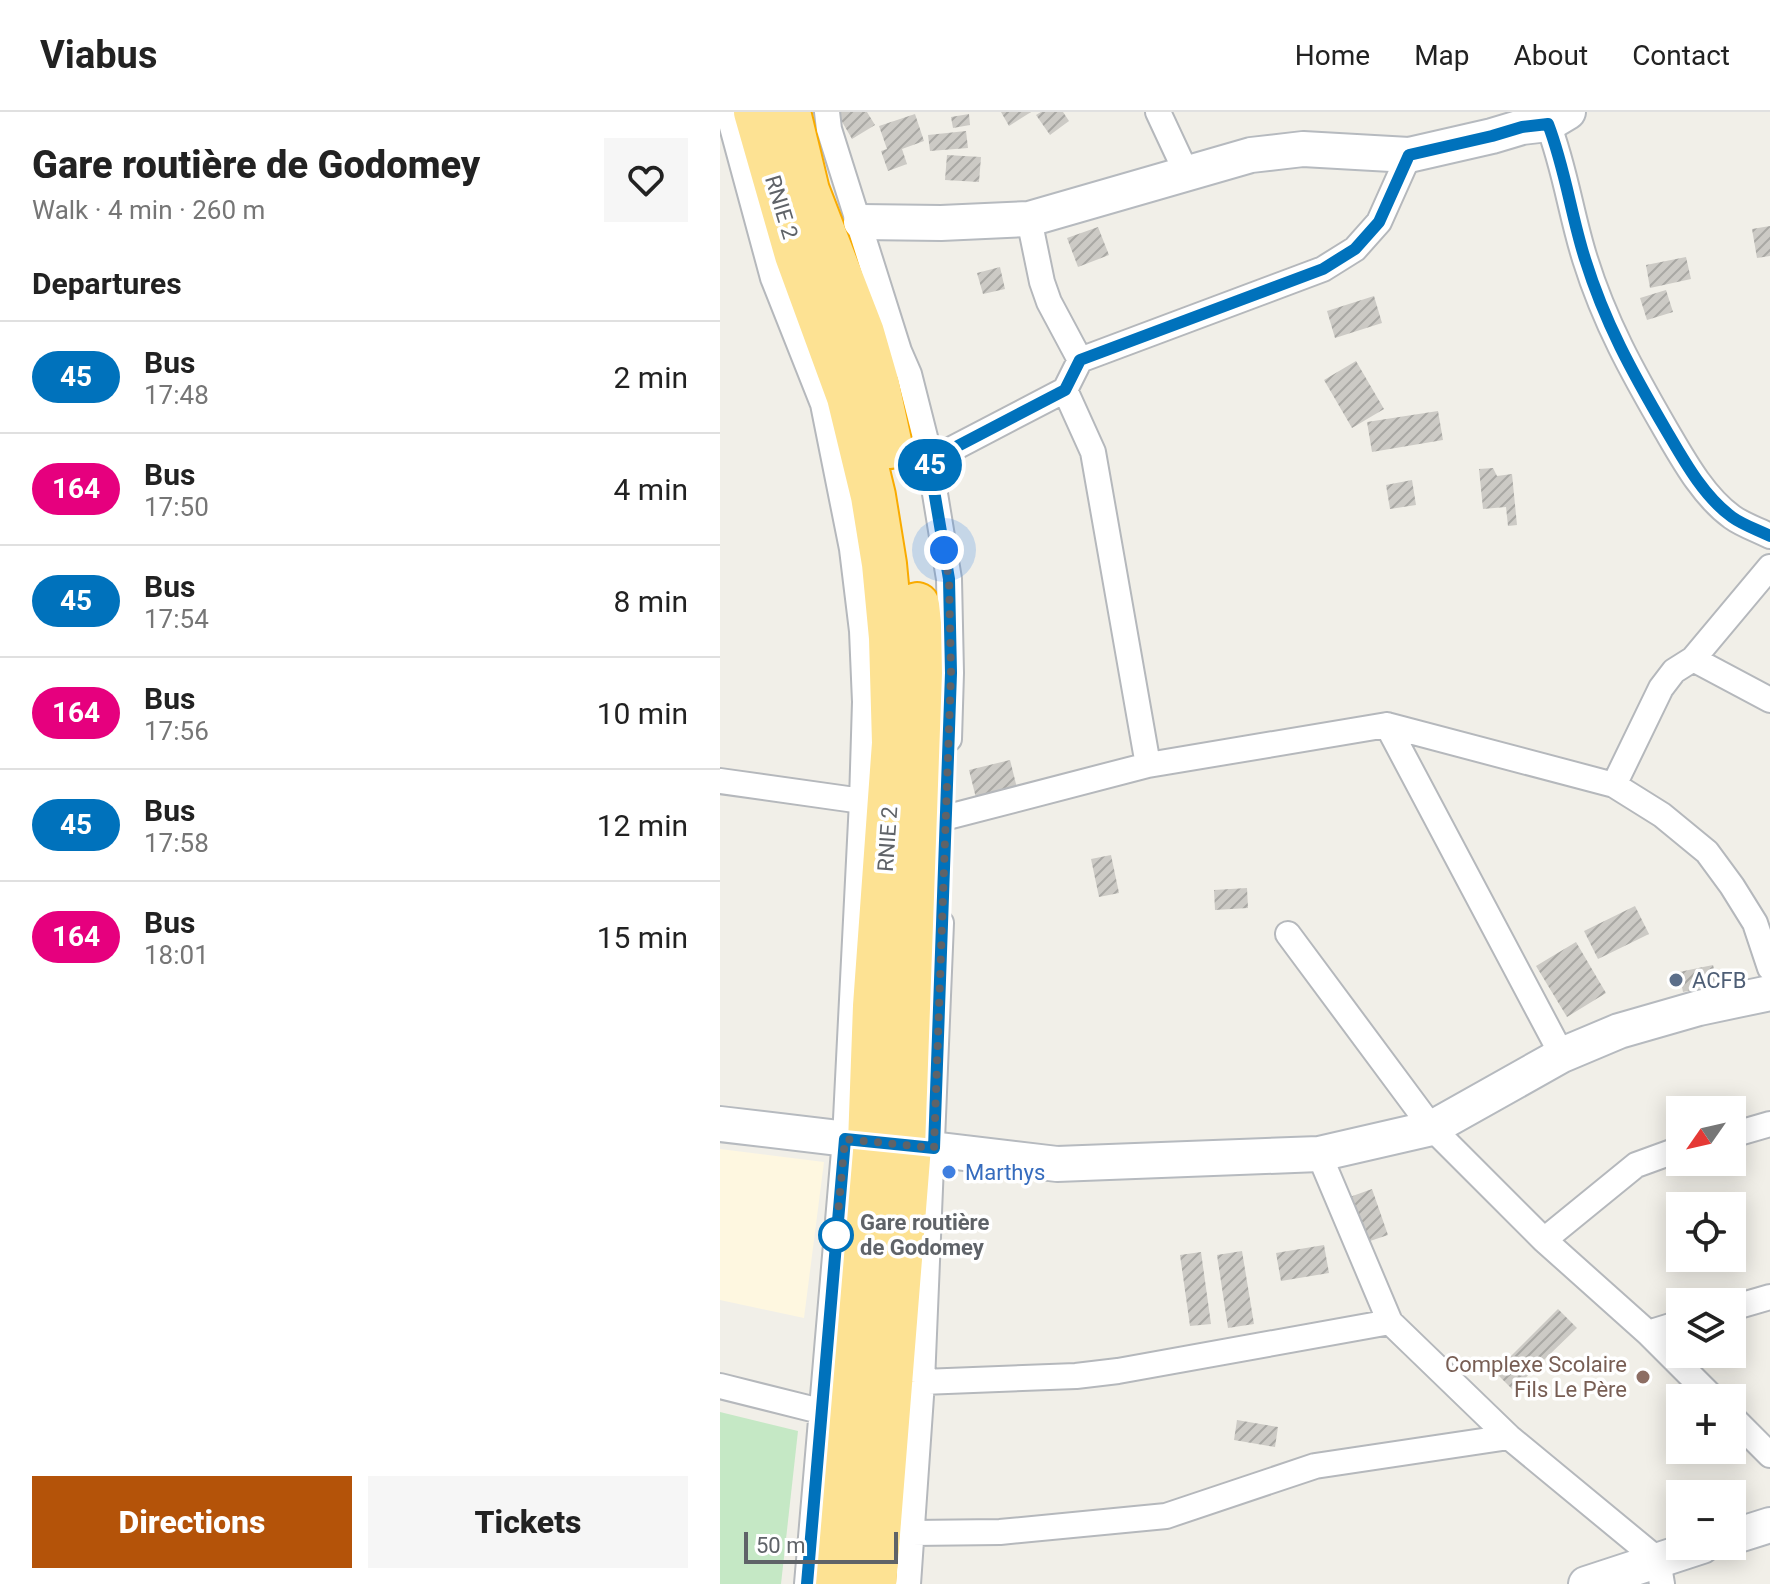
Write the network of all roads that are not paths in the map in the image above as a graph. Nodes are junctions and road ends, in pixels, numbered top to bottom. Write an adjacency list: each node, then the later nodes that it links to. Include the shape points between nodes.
1 (728, 112): 22 (street, via 773,278 823,404 849,534 862,631)
2 (756, 112): 32 (highway, RNIE 2 / RNIE 2, via 797,255 849,397 884,564 894,743 875,1006)
3 (788, 112): 32 (highway, RNIE 2 / RNIE 2, via 807,191 877,385 904,518 929,716)
4 (827, 112): 10 (street)
5 (1158, 112): 8 (street)
6 (1537, 119): 7 (main road, via 1492,136); 14 (street, via 1558,148 1585,258 1626,362 1712,497 1732,517)
7 (1409, 155): 8 (main road, via 1303,149 1251,155); 11 (street, via 1379,222 1355,249 1278,286)
8 (1186, 172): 9 (main road)
9 (1029, 219): 10 (main road); 11 (street, via 1049,302)
10 (861, 222): 13 (street, via 909,374)
11 (1080, 360): 12 (street)
12 (1065, 390): 13 (street); 19 (street, via 1093,452)
13 (929, 461): 23 (street, via 949,579 951,688)
14 (1770, 536)
15 (1770, 567): 16 (street)
16 (1693, 659): 17 (street); 20 (street, via 1661,688)
17 (1770, 700)
18 (1387, 725): 19 (street); 20 (street); 27 (street)
19 (1148, 765): 23 (street)
20 (1614, 785): 25 (street, via 1707,852 1755,923)
21 (720, 787): 22 (street)
22 (862, 801): 32 (street)
23 (944, 818): 32 (street)
24 (1288, 934): 30 (street)
25 (1770, 968)
26 (1770, 993): 27 (main road, via 1619,1031)
27 (1562, 1055): 30 (main road)
28 (720, 1124): 32 (main road)
29 (1770, 1124): 31 (street)
30 (1432, 1128): 33 (main road); 35 (street)
31 (1746, 1131)
32 (889, 1144): 33 (main road, via 1057,1164); 41 (street); 44 (street); 54 (highway, RNIE 2 / RNIE 2, via 842,1443); 55 (highway, RNIE 2 / RNIE 2)
33 (1319, 1154): 38 (street)
34 (1666, 1154): 35 (street, via 1636,1165)
35 (1544, 1240): 40 (street)
36 (1770, 1297): 37 (street)
37 (1746, 1304)
38 (1390, 1322): 41 (street, via 1118,1371); 46 (street)
39 (1666, 1327): 40 (street)
40 (1648, 1333): 42 (street)
41 (922, 1382): 49 (street)
42 (1699, 1384)
43 (720, 1386): 44 (street)
44 (820, 1411): 53 (street)
45 (1746, 1431): 47 (street)
46 (1509, 1437): 49 (street, via 1315,1466 1166,1516 1000,1532); 52 (street)
47 (1770, 1455)
48 (1770, 1525): 50 (main road)
49 (912, 1533): 56 (street)
50 (1746, 1533)
51 (1679, 1560): 52 (main road)
52 (1660, 1572): 57 (main road)
53 (807, 1584)
54 (834, 1584)
55 (874, 1584)
56 (908, 1584)
57 (1586, 1584)

